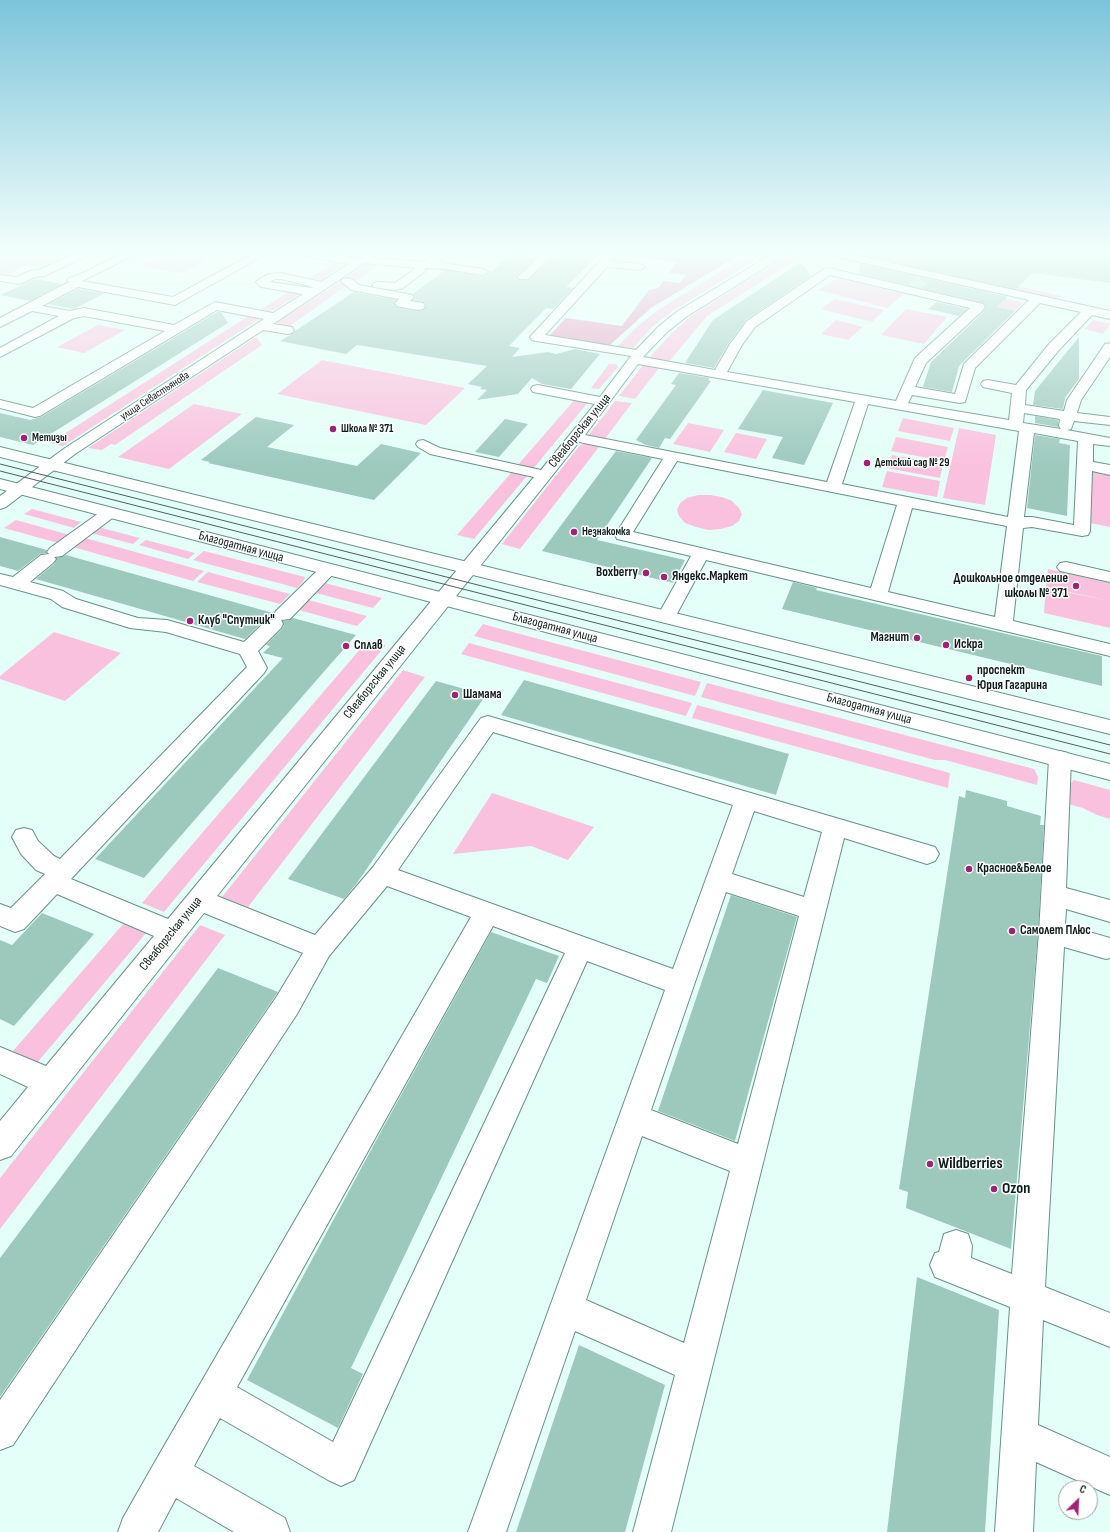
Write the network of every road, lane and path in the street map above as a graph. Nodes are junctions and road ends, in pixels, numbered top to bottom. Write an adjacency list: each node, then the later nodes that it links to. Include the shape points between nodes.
1 (53, 324): 14 (street)
2 (156, 324): 11 (street)
3 (182, 324): 11 (street)
4 (547, 324): 15 (street, via 532,344 555,346 565,342)
5 (669, 324): 15 (street, Свеаборгская улица)
6 (751, 324): 16 (street)
7 (961, 324): 19 (street, via 920,361)
8 (1012, 324): 19 (street, via 969,367 960,399)
9 (1076, 324): 20 (street)
10 (261, 326): 12 (street); 36 (street, улица Севастьянова)
11 (176, 328): 23 (street, via 35,412)
12 (288, 330)
13 (1110, 347): 26 (street, via 1074,400)
14 (0, 353)
15 (637, 357): 16 (street); 22 (street, Свеаборгская улица)
16 (719, 374): 21 (street)
17 (988, 384): 20 (street)
18 (538, 389): 22 (street)
19 (907, 390): 24 (street)
20 (1019, 390): 25 (street)
21 (863, 399): 24 (street); 41 (street)
22 (604, 402): 30 (street, Свеаборгская улица)
23 (0, 404)
24 (901, 406): 28 (street)
25 (1018, 408): 26 (street); 28 (street)
26 (1068, 416): 27 (street); 29 (street)
27 (1110, 422)
28 (1022, 426): 29 (street); 46 (street)
29 (1065, 433): 31 (street)
30 (574, 437): 35 (street); 39 (street, Свеаборгская улица)
31 (1086, 437): 32 (street); 37 (street)
32 (1110, 442)
33 (423, 444): 39 (street, via 435,451)
34 (0, 452): 36 (street)
35 (672, 457): 41 (street); 47 (street, via 623,535)
36 (52, 465): 42 (street, улица Севастьянова); 49 (street)
37 (1085, 465): 38 (street); 46 (street, via 1082,531 1032,522)
38 (1110, 470)
39 (544, 475): 49 (street, Свеаборгская улица)
40 (0, 484): 42 (street, Благодатная улица)
41 (833, 488): 43 (street)
42 (20, 490): 44 (street, улица Севастьянова); 45 (street, Благодатная улица)
43 (906, 502): 46 (street); 53 (street)
44 (0, 504)
45 (109, 513): 50 (street, Благодатная улица); 52 (street, via 52,556)
46 (1015, 523): 56 (street)
47 (701, 553): 53 (street); 55 (street)
48 (1066, 567): 51 (street)
49 (468, 568): 54 (street, Свеаборгская улица); 55 (street)
50 (328, 570): 54 (street, Благодатная улица); 57 (street)
51 (1110, 576)
52 (8, 581): 57 (street, via 57,595 70,603 138,624 167,626)
53 (878, 595): 56 (street)
54 (442, 599): 60 (street, Благодатная улица); 70 (street, Свеаборгская улица)
55 (666, 617): 59 (street)
56 (1003, 624): 58 (street)
57 (248, 650): 67 (street, via 257,668)
58 (1110, 650)
59 (1110, 727)
60 (1060, 759): 61 (street, Благодатная улица); 69 (street)
61 (1110, 772)
62 (746, 800): 63 (street); 66 (street, via 488,723); 68 (street)
63 (835, 827): 65 (street); 71 (street)
64 (24, 837): 67 (street, via 29,847)
65 (927, 854)
66 (382, 874): 73 (street); 77 (street)
67 (58, 876): 74 (street, via 15,921); 75 (street)
68 (718, 880): 71 (street); 80 (street)
69 (1054, 896): 72 (street); 76 (street)
70 (199, 900): 75 (street, Свеаборгская улица); 77 (street)
71 (813, 910): 85 (street)
72 (1110, 911)
73 (487, 912): 78 (street); 91 (street)
74 (0, 915)
75 (173, 932): 82 (street, Свеаборгская улица)
76 (1052, 932): 79 (street); 87 (street)
77 (320, 948): 92 (street, via 287,1005)
78 (580, 948): 80 (street); 91 (street, via 341,1467)
79 (1106, 948)
80 (681, 984): 83 (street)
81 (0, 1060): 82 (street)
82 (50, 1083): 84 (street, Свеаборгская улица)
83 (633, 1118): 85 (street); 88 (street)
84 (0, 1145)
85 (748, 1163): 90 (street)
86 (952, 1260): 87 (street)
87 (1027, 1297): 89 (street); 93 (street)
88 (566, 1309): 90 (street); 98 (street)
89 (1110, 1330)
90 (695, 1366): 99 (street)
91 (214, 1394): 94 (street)
92 (0, 1432)
93 (1019, 1435): 95 (street); 100 (street)
94 (169, 1473): 96 (street); 97 (street)
95 (1110, 1476)
96 (137, 1532)
97 (271, 1532)
98 (487, 1532)
99 (652, 1532)
100 (1014, 1532)

